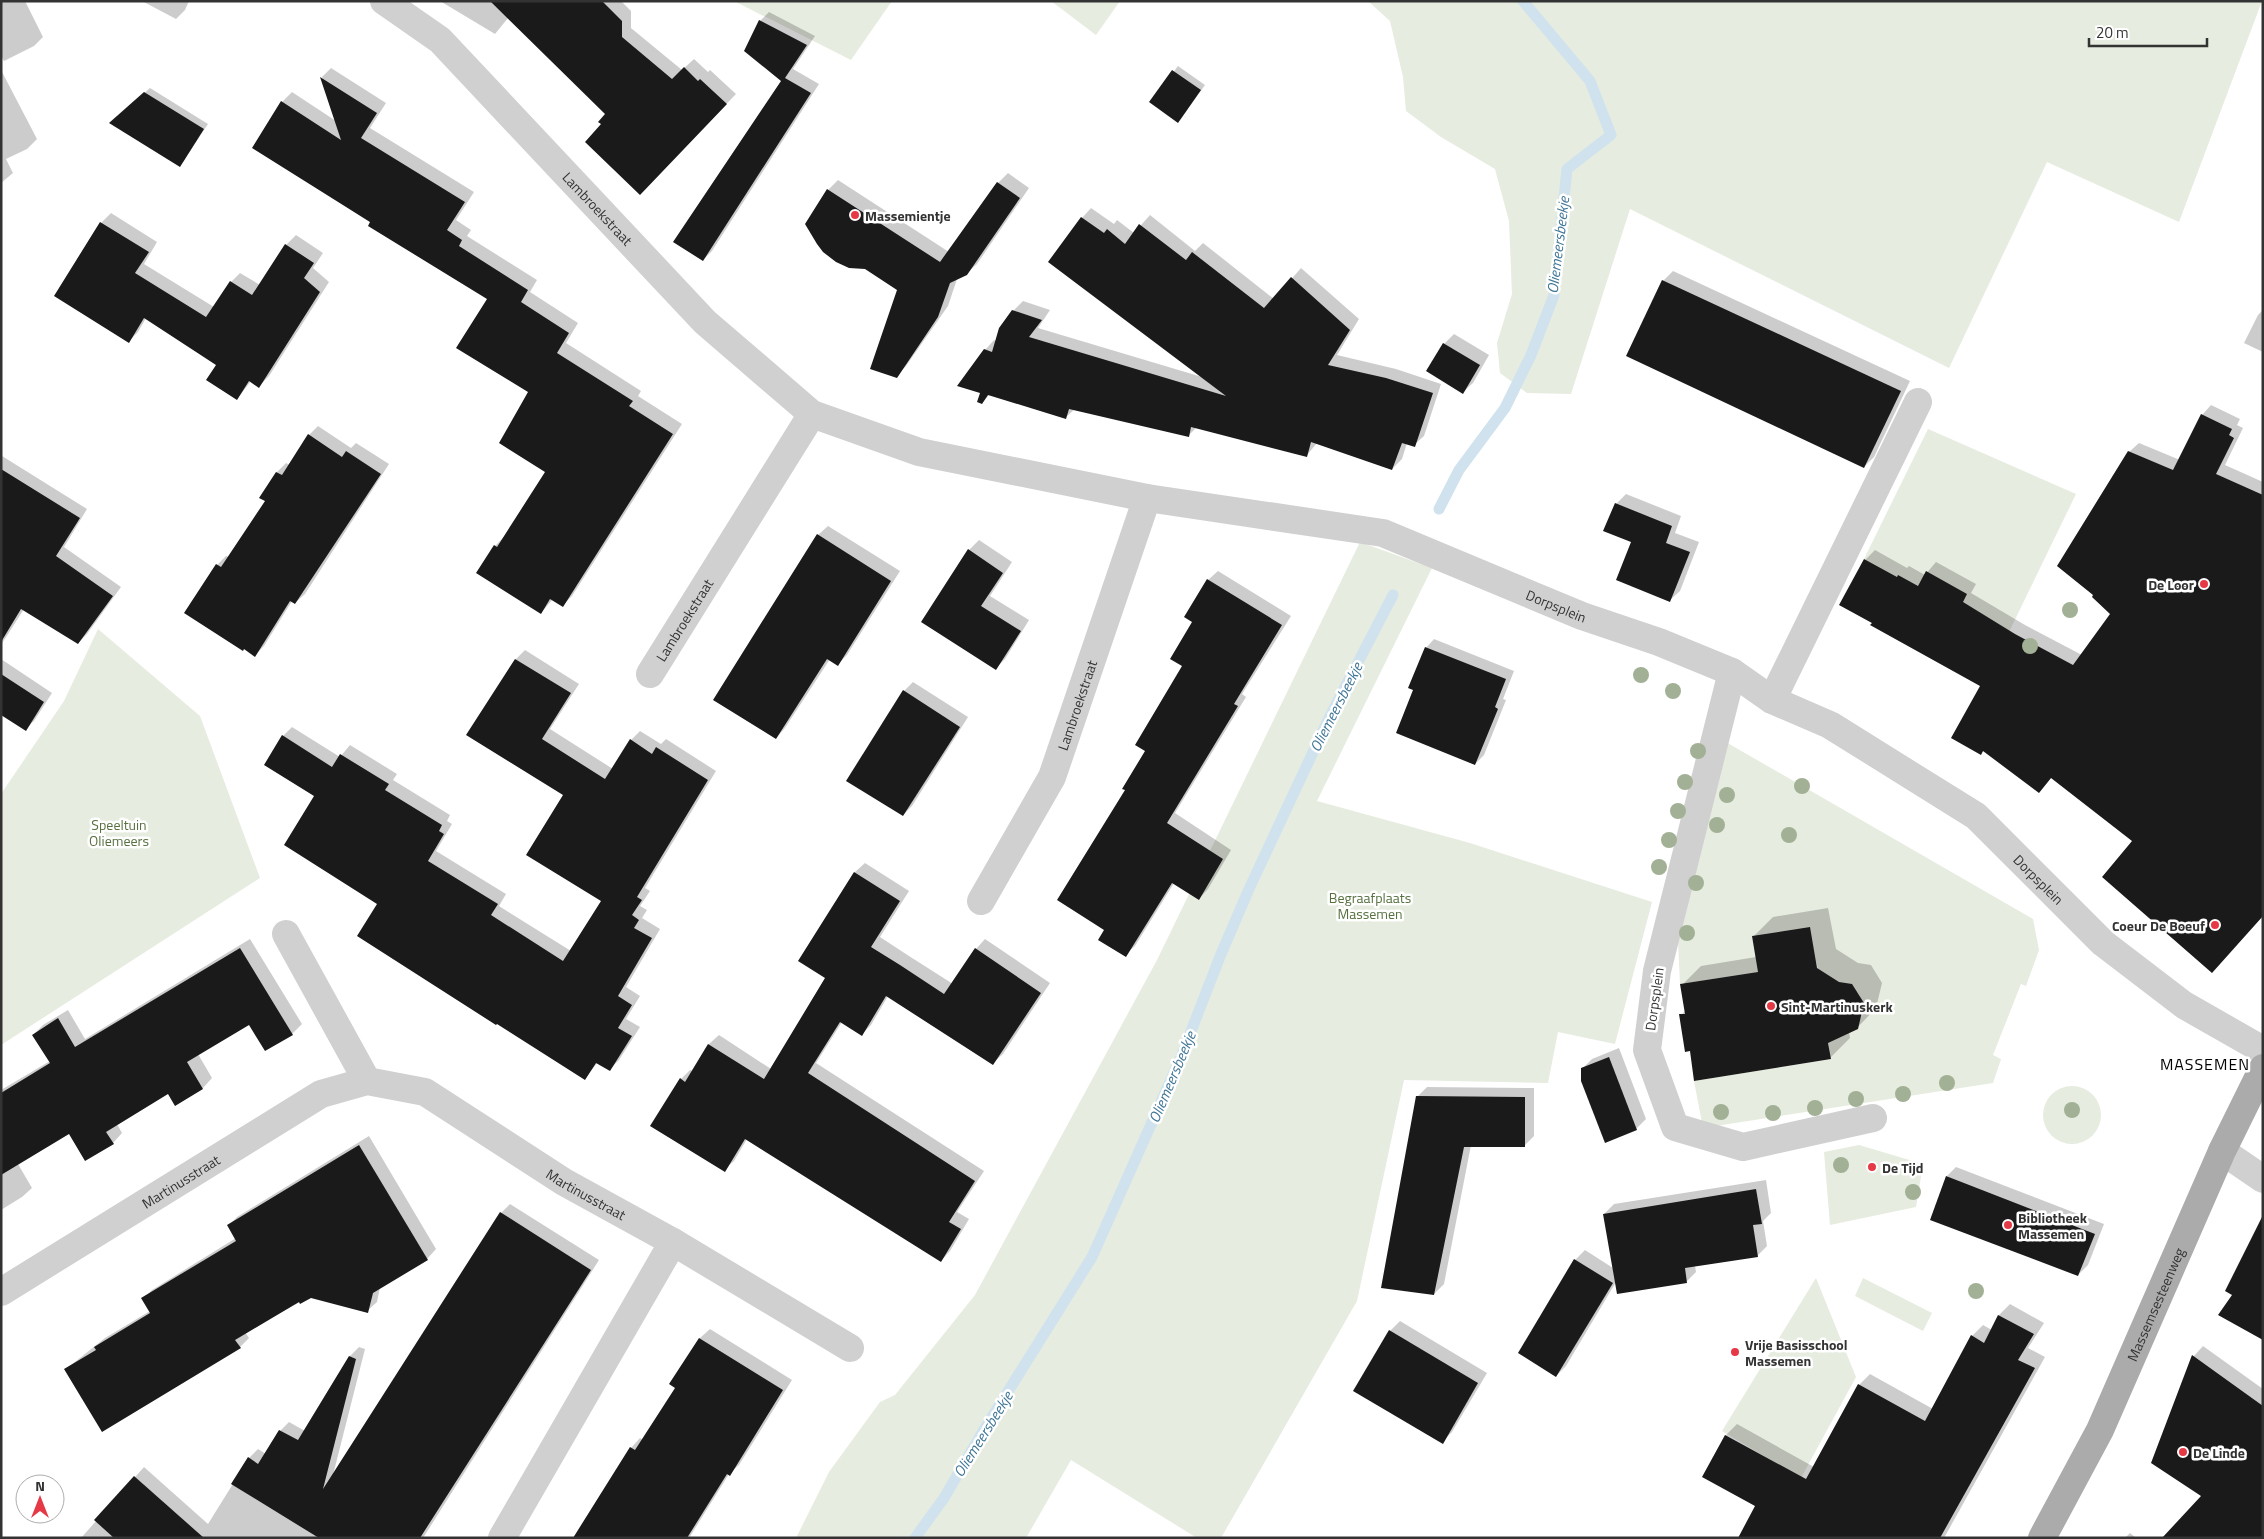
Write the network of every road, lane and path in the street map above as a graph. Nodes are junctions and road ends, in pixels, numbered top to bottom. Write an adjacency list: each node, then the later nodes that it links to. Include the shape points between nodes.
1 (384, 1): 3 (street, Lambroekstraat, via 440,40 705,322)
2 (1918, 402): 8 (street)
3 (812, 414): 4 (street, Lambroekstraat, via 919,452); 7 (street, Lambroekstraat)
4 (1147, 498): 5 (street, Lambroekstraat); 9 (street, Lambroekstraat, via 1052,776)
5 (1383, 534): 6 (street, Dorpsplein, via 1582,616 1659,642)
6 (1732, 672): 8 (street, Dorpsplein); 14 (street, Dorpsplein, via 1657,971 1648,1050 1675,1127 1743,1147)
7 (650, 674)
8 (1772, 700): 11 (street, Dorpsplein, via 1830,725 1976,816 2103,943 2184,1005)
9 (981, 901)
10 (286, 934): 13 (street)
11 (2263, 1050)
12 (2263, 1068): 15 (main road, Massemsesteenweg)
13 (367, 1081): 17 (street, Martinusstraat, via 425,1092 564,1182); 18 (street, Martinusstraat, via 320,1094)
14 (1873, 1118)
15 (2222, 1150): 16 (street); 21 (main road, Massemsesteenweg, via 2100,1430)
16 (2263, 1179)
17 (673, 1242): 19 (street, Martinusstraat); 20 (street)
18 (1, 1292)
19 (850, 1348)
20 (502, 1538)
21 (2042, 1538)

